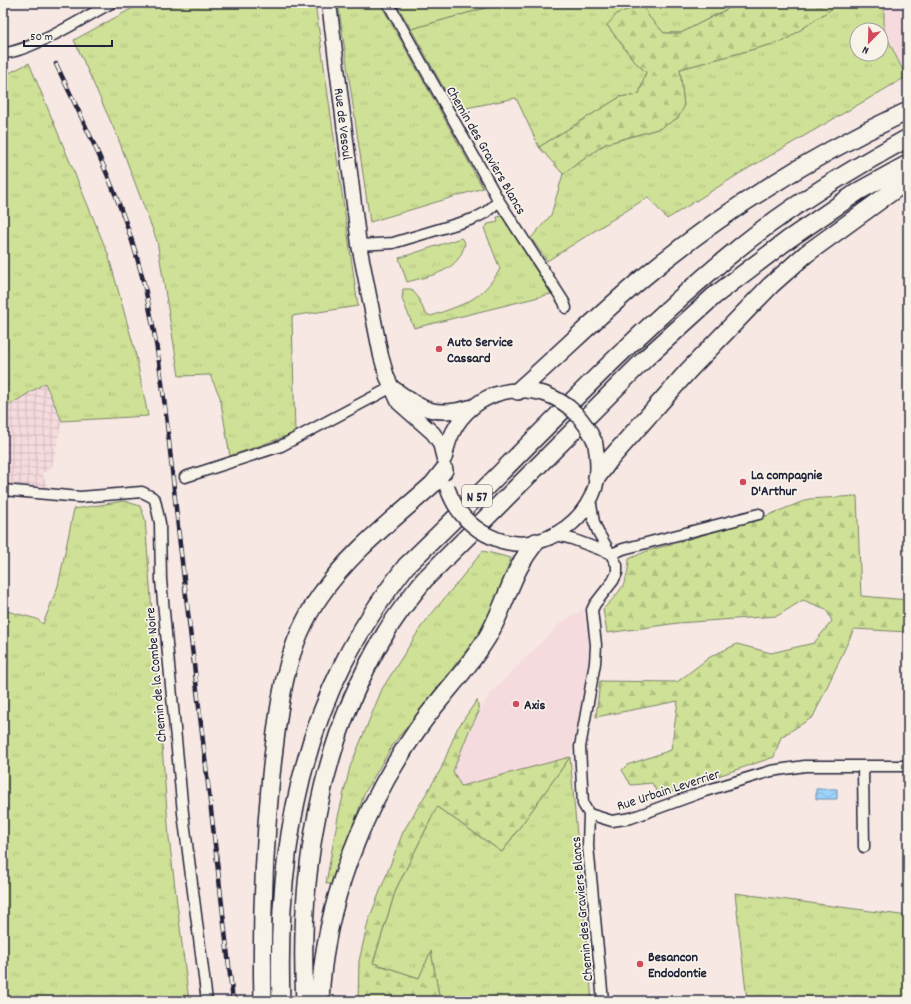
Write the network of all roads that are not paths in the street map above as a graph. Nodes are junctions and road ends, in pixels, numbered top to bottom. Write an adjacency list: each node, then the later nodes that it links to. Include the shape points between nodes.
1 (111, 3): 4 (street, via 32,45 13,53)
2 (329, 3): 10 (main road, Rue de Vesoul)
3 (388, 3): 9 (street, Chemin des Graviers Blancs)
4 (3, 53)
5 (908, 111): 13 (highway, via 794,170 711,226 644,277)
6 (908, 138): 30 (highway, N 57, via 836,180 776,221 676,301 406,566 392,584 366,622 343,664 318,726 298,793 284,884 280,956)
7 (908, 164): 31 (highway, N 57, via 858,191 714,296 647,358 424,580 397,615 354,694 320,798 306,886 303,954)
8 (908, 180): 17 (highway, via 806,254 771,285 688,371)
9 (499, 201): 10 (street, via 473,219 393,243); 11 (street, Chemin des Graviers Blancs)
10 (359, 246): 12 (main road, Rue de Vesoul, via 380,350)
11 (566, 308)
12 (392, 387): 14 (main road, via 423,408 434,411 453,412); 15 (main road, Rue de Vesoul, via 399,403 434,433 440,442); 16 (street, via 281,446)
13 (518, 390): 14 (main road, Rue de Vesoul, via 494,395); 17 (main road, Rue de Vesoul, bridge, via 545,394 572,409 585,422 598,455)
14 (471, 407): 15 (main road, via 450,437)
15 (444, 464): 22 (main road, Rue de Vesoul, bridge, via 451,499 468,522 479,531 502,541 520,544); 29 (highway, via 433,484 334,576 306,619 294,645 279,707 270,791 263,900)
16 (185, 477)
17 (597, 477): 19 (main road, Rue de Vesoul)
18 (3, 490): 28 (street, Chemin de la Combe Noire, via 80,496 142,492 155,500 160,523 162,595 180,789)
19 (590, 499): 21 (main road, Rue de Vesoul, via 578,517); 23 (street, via 594,522)
20 (758, 514): 23 (street)
21 (556, 535): 22 (main road, Rue de Vesoul); 23 (street, via 572,538)
22 (536, 542): 32 (highway, via 518,568 497,620 485,641 416,731 368,814 349,861 333,912)
23 (612, 554): 26 (street, via 617,573 592,610 596,645 595,663 580,747 583,804)
24 (908, 766): 25 (street, Rue Urbain Leverrier)
25 (863, 767): 26 (street, Rue Urbain Leverrier, via 805,766 771,771 705,791 631,818 612,821); 27 (street)
26 (588, 814): 33 (street, Chemin des Graviers Blancs, via 588,846)
27 (864, 847)
28 (207, 1001)
29 (263, 1001)
30 (281, 1001)
31 (305, 1001)
32 (320, 1001)
33 (603, 1001)

